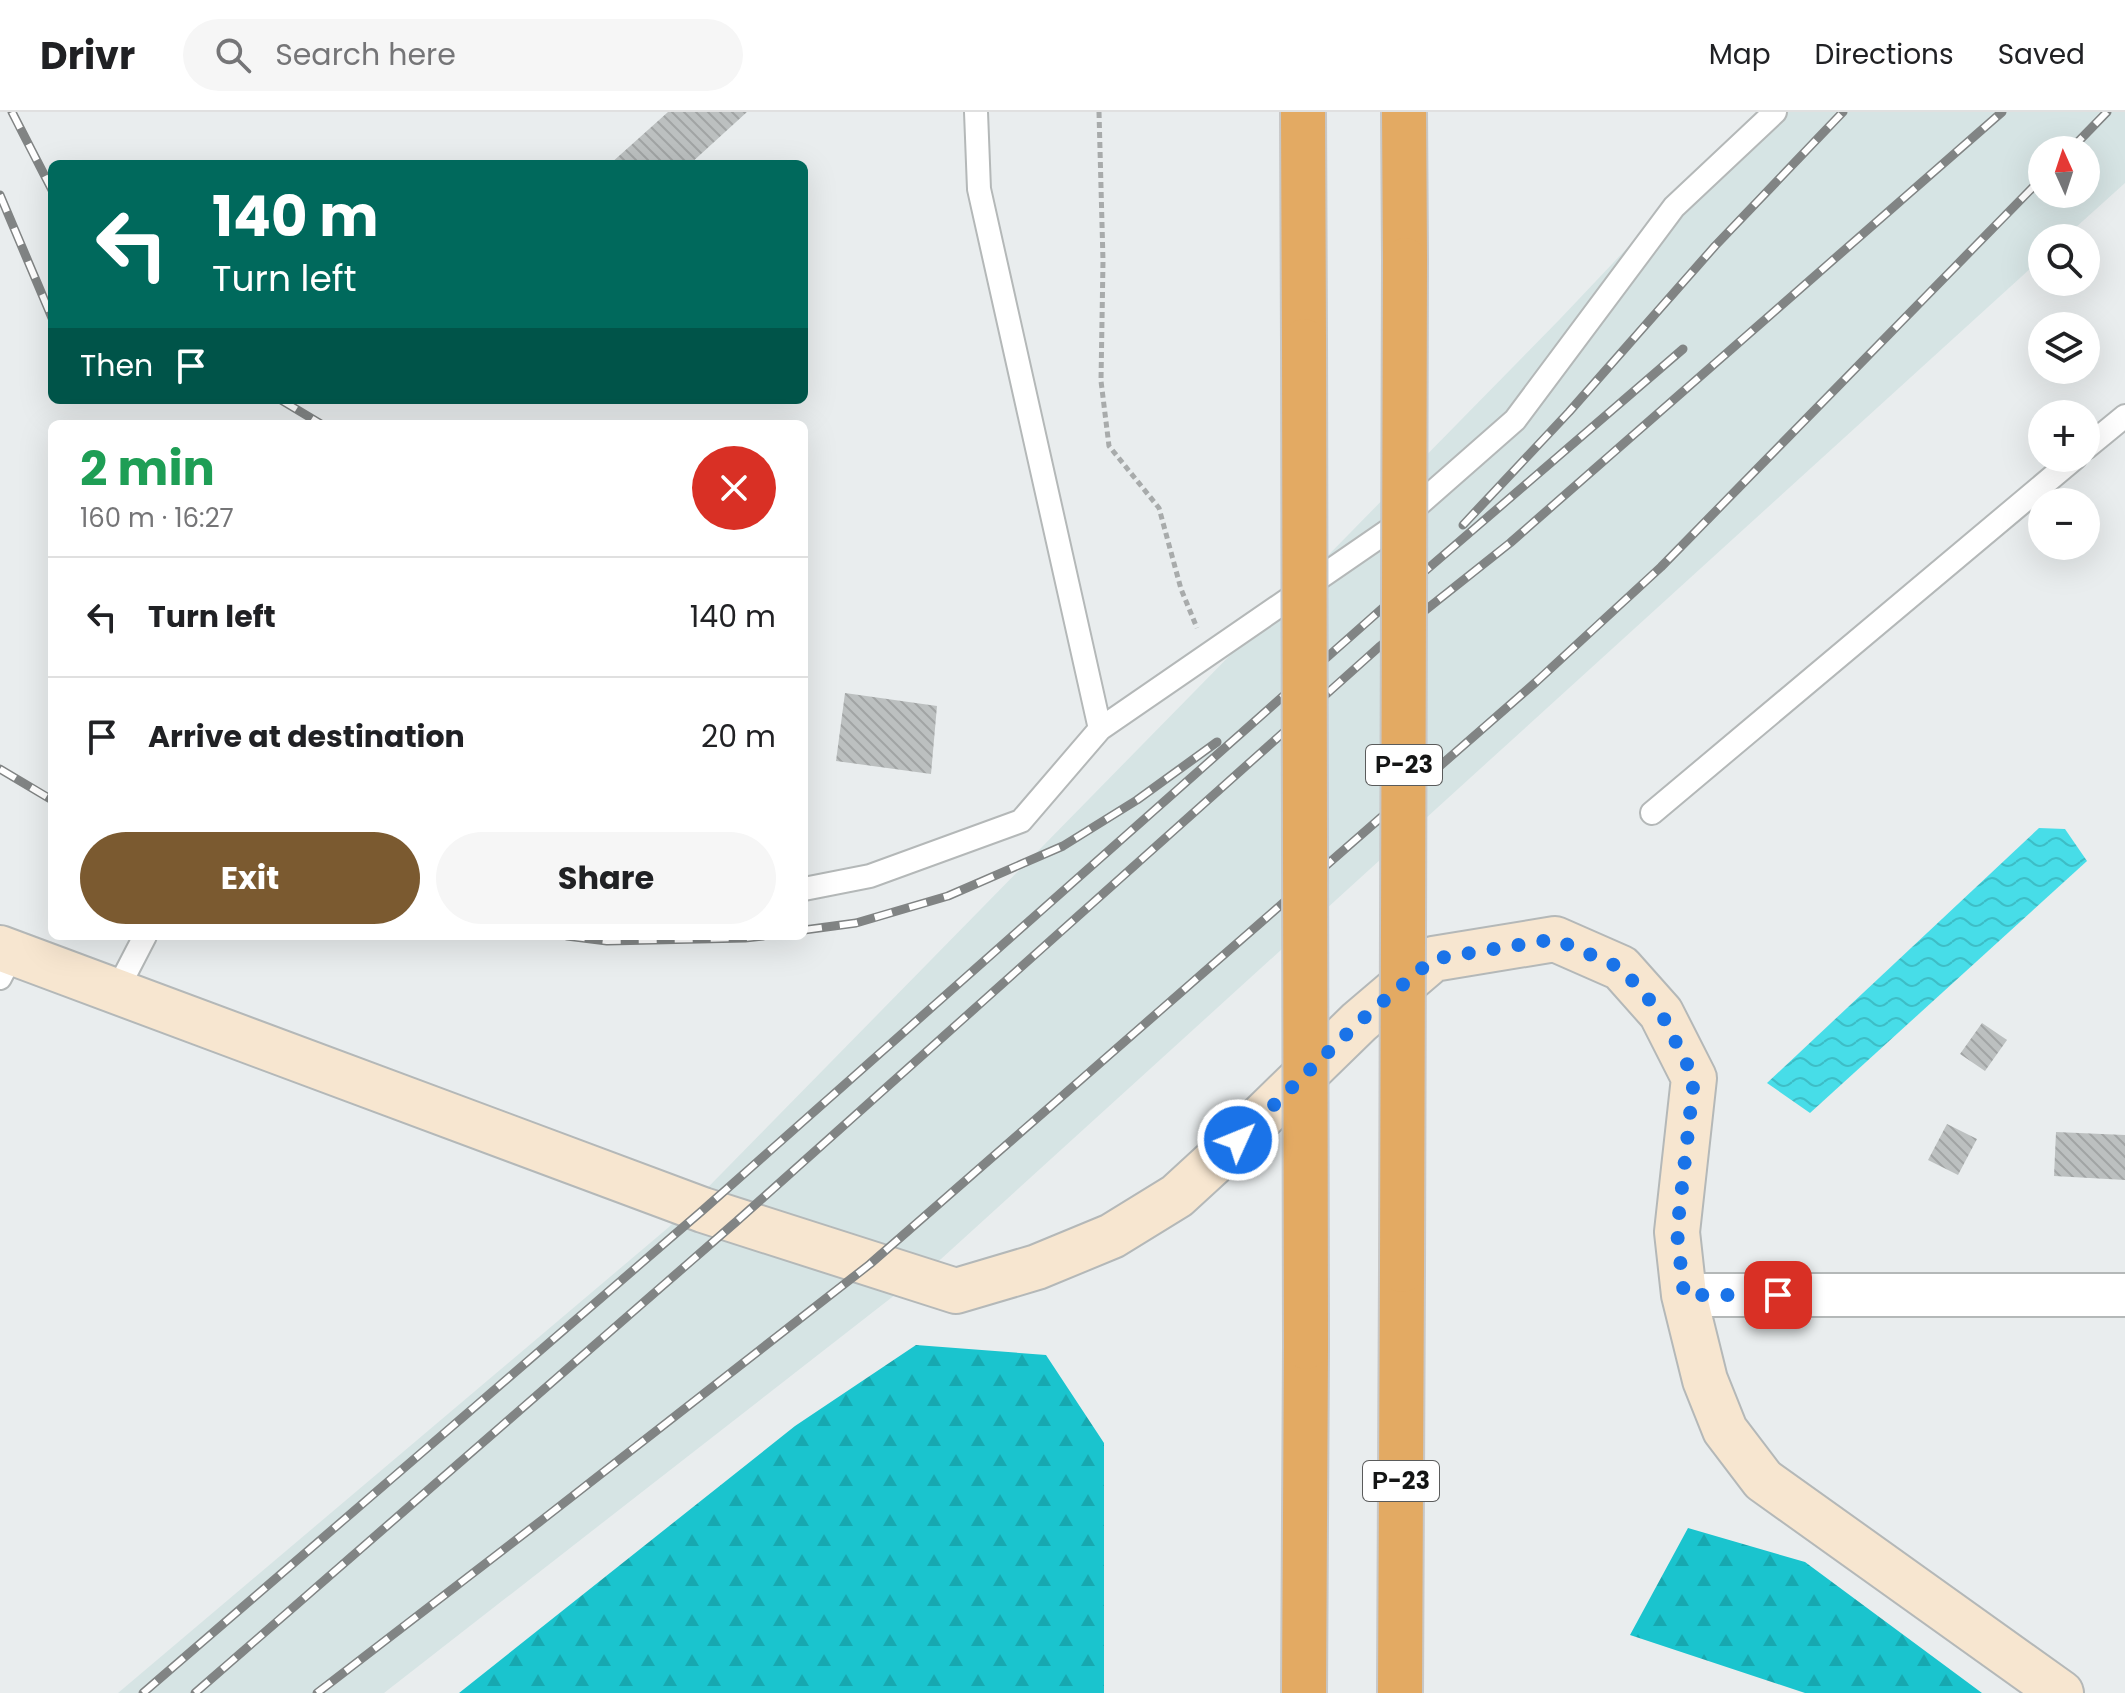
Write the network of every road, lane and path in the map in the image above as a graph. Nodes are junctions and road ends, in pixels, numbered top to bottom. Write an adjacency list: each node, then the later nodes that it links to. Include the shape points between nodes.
1 (976, 112): 10 (lane, via 979,189)
2 (1099, 112): 9 (path, via 1101,381 1109,446 1159,508 1181,589)
3 (1303, 112): 18 (highway, bridge)
4 (1404, 112): 19 (highway, Р-23, bridge)
5 (1775, 112): 9 (lane, via 1674,207 1515,420 1392,528)
6 (2125, 416): 7 (lane)
7 (2100, 437)
8 (2058, 472): 11 (lane)
9 (1208, 655): 10 (lane)
10 (1100, 729): 12 (lane, via 1021,821 870,876)
11 (1652, 813)
12 (808, 888)
13 (143, 940): 15 (lane)
14 (4, 960): 15 (street)
15 (116, 992): 16 (street, via 703,1210 956,1291 1037,1267 1112,1236 1177,1196 1359,1022 1433,959 1555,939 1621,968 1661,1013 1694,1078 1677,1232)
16 (1684, 1295): 17 (street); 20 (street, via 1705,1380 1725,1430 1763,1480)
17 (2125, 1295)
18 (1304, 1693)
19 (1400, 1693)
20 (2061, 1693)

